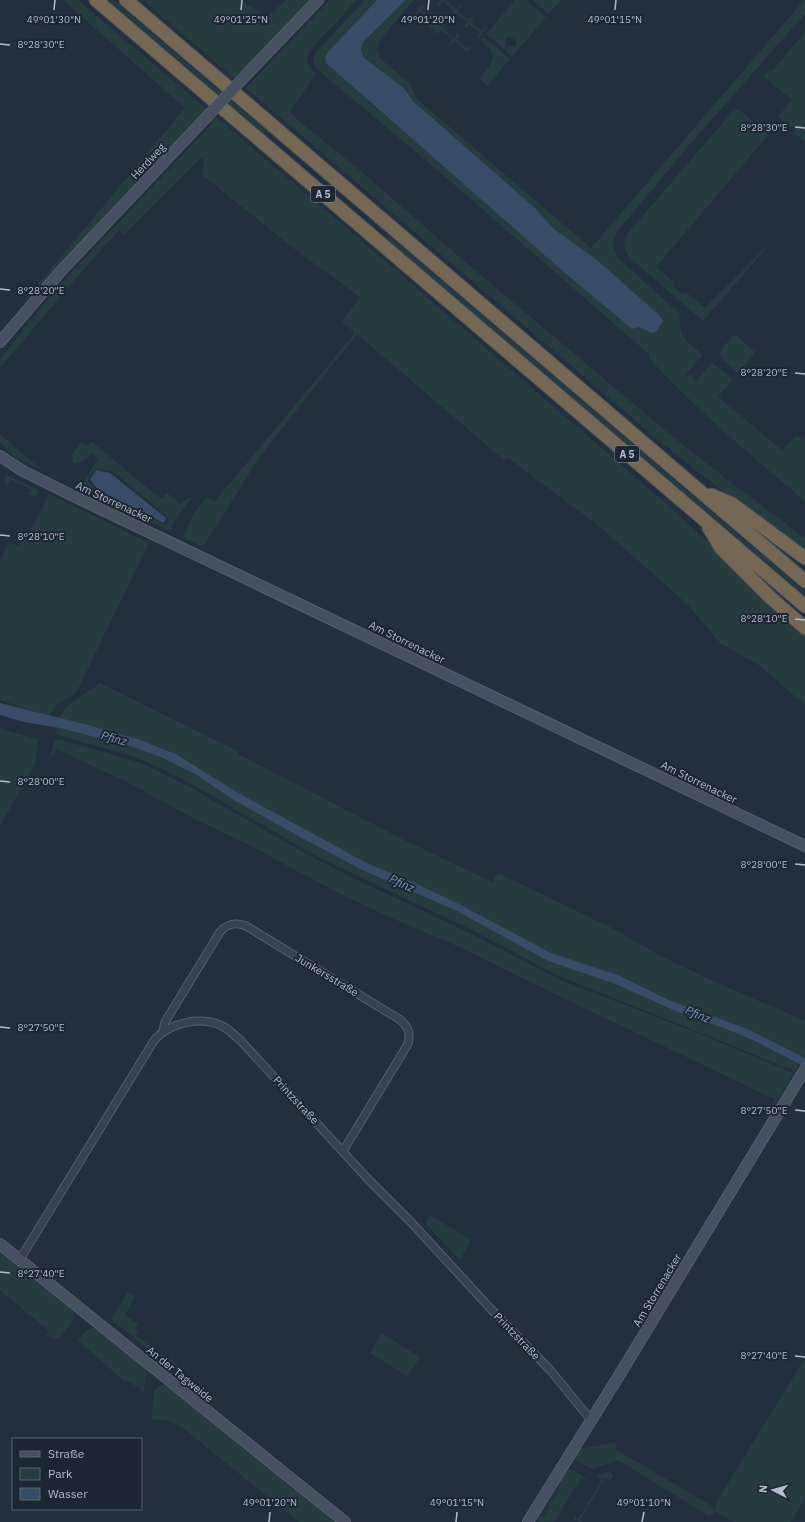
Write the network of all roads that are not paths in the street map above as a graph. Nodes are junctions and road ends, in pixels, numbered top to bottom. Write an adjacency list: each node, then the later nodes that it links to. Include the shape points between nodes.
1 (96, 0): 7 (highway, A 5)
2 (126, 0): 6 (highway, A 5)
3 (318, 0): 4 (street, Herdweg, bridge, via 61,271)
4 (0, 342)
5 (0, 456): 12 (street, Am Storrenacker, via 23,471 79,499)
6 (702, 492): 8 (highway, via 732,504); 9 (highway, A 5)
7 (704, 520): 10 (highway, A 5); 11 (highway, via 721,548)
8 (805, 558)
9 (805, 581)
10 (805, 606)
11 (805, 628)
12 (805, 846)
13 (163, 1031): 15 (street, Printzstraße, via 178,1024 194,1022 222,1026 240,1040); 15 (street, Junkersstraße, via 165,1022 220,932 228,925 239,923 399,1019 408,1028 408,1044); 17 (street, Printzstraße, via 155,1039)
14 (804, 1070): 18 (street, Am Storrenacker)
15 (343, 1151): 18 (street, Printzstraße, via 551,1372)
16 (0, 1244): 17 (street, An der Tagweide)
17 (20, 1259): 19 (street, An der Tagweide)
18 (591, 1420): 20 (street, Am Storrenacker)
19 (345, 1522)
20 (528, 1522)

